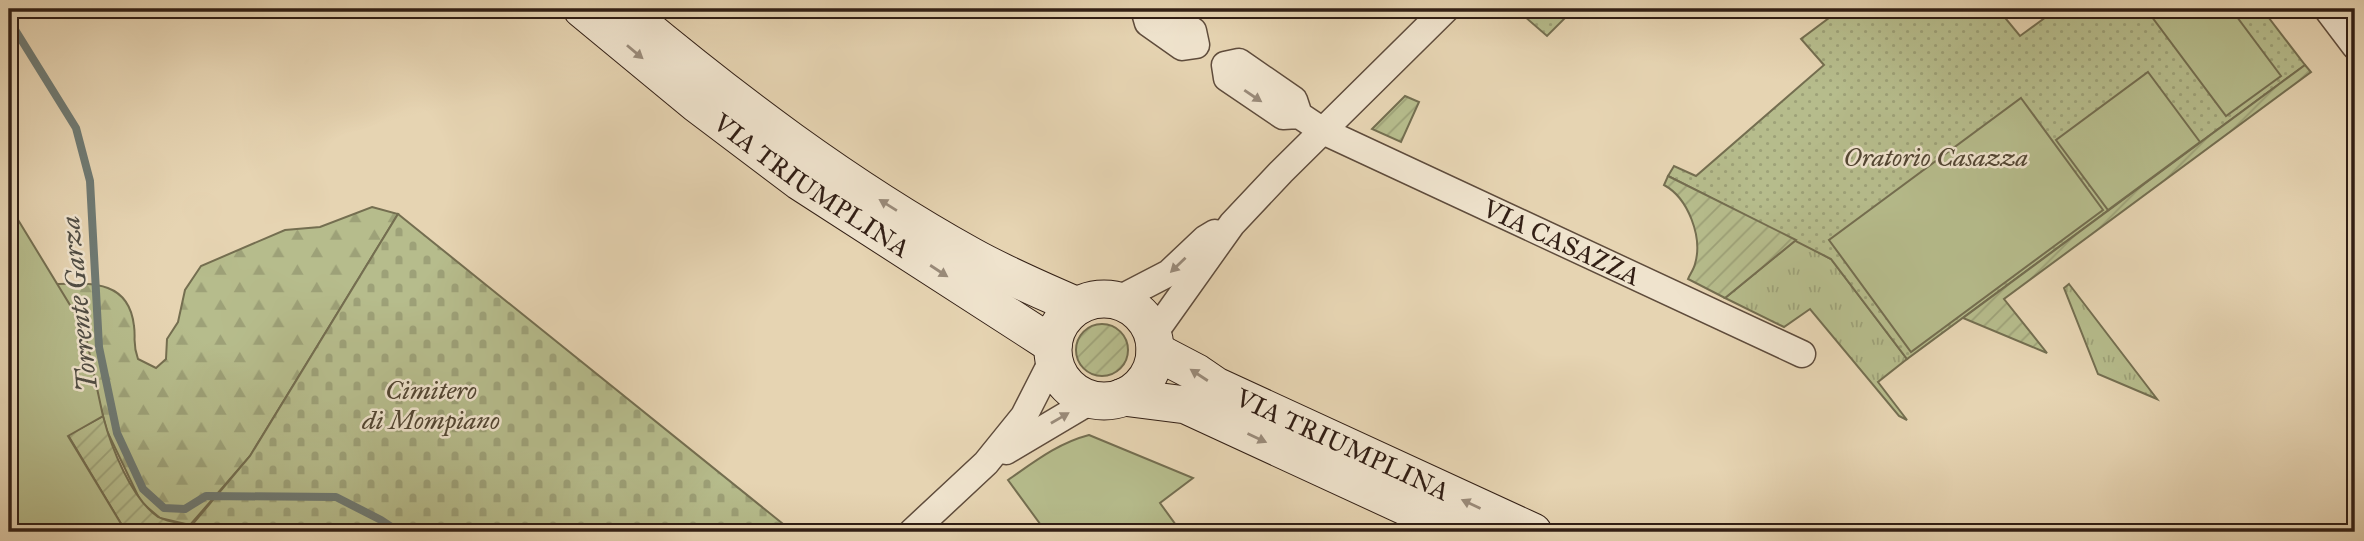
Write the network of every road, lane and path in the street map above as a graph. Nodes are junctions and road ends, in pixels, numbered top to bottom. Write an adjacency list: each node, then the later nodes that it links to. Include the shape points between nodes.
1 (582, 9): 14 (main road, VIA TRIUMPLINA, one-way to 14, via 799,181)
2 (623, 9): 12 (main road, VIA TRIUMPLINA, one-way to 2, via 970,256 815,160)
3 (1144, 9): 7 (street, via 1148,23 1182,47)
4 (1161, 9): 7 (street, via 1193,31)
5 (1446, 9): 9 (street)
6 (2327, 9): 8 (street)
7 (1196, 45): 9 (street, VIA CASAZZA, via 1225,65 1238,62 1250,69 1294,100 1299,115)
8 (2355, 46)
9 (1323, 131): 10 (street); 15 (street, VIA CASAZZA)
10 (1232, 224): 11 (street, one-way to 11, via 1205,239 1169,273); 13 (street, via 1184,289)
11 (1117, 300): 12 (main road, via 1097,299); 13 (main road, VIA TRIUMPLINA, via 1139,313)
12 (1077, 306): 14 (main road, via 1060,323)
13 (1154, 343): 16 (main road, via 1146,379); 20 (main road, VIA TRIUMPLINA, one-way to 13, via 1216,386)
14 (1053, 352): 16 (main road, VIA TRIUMPLINA, via 1067,386 1078,395); 17 (street, via 1024,416)
15 (1802, 354)
16 (1108, 399): 17 (street, one-way to 16); 19 (main road, VIA TRIUMPLINA, one-way to 19, via 1186,405)
17 (986, 463): 18 (street)
18 (912, 532)
19 (1461, 532)
20 (1533, 532)

